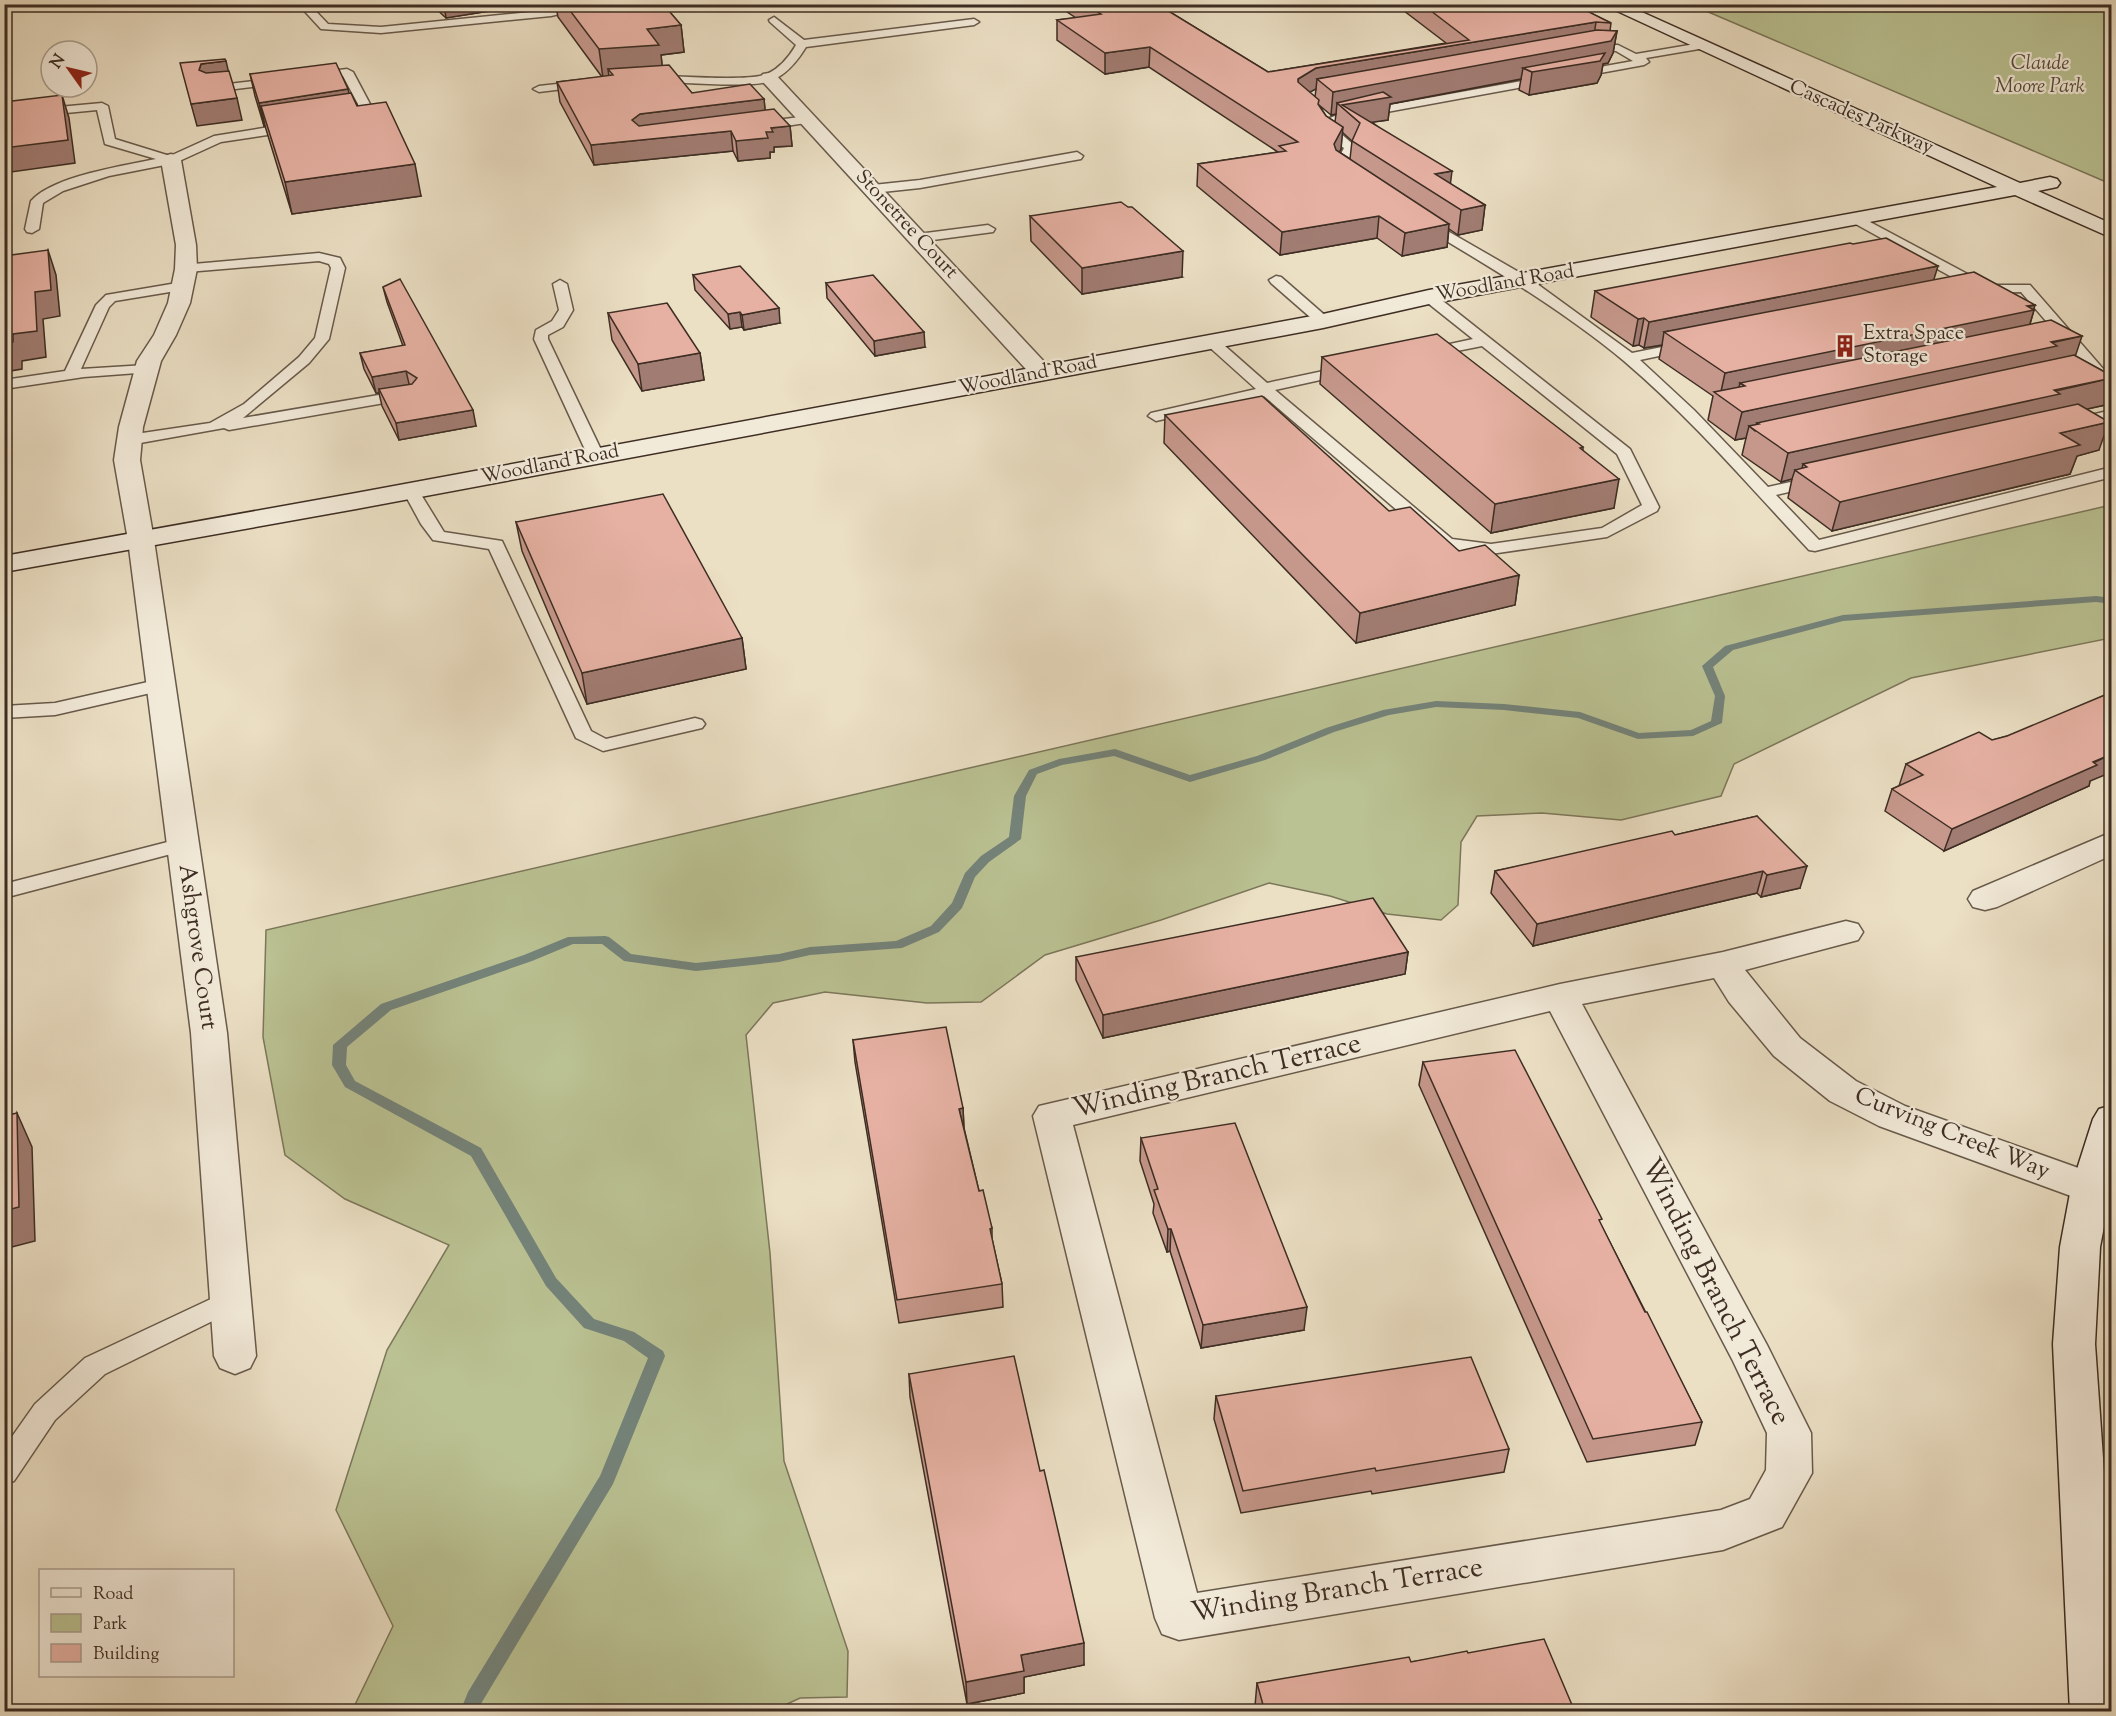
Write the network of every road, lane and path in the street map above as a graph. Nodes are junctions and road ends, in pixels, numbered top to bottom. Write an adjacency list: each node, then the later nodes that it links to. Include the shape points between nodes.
1 (303, 4): 2 (lane, via 324,27 381,30 551,13)
2 (598, 4)
3 (1610, 4): 8 (street, Cascades Parkway)
4 (1648, 4): 20 (street, Cascades Parkway)
5 (774, 20): 7 (lane)
6 (974, 22): 7 (lane)
7 (802, 44): 12 (lane, via 793,60)
8 (1701, 45): 10 (lane); 28 (street, Cascades Parkway)
9 (1572, 51): 10 (lane, via 1618,48)
10 (1635, 57): 13 (lane, via 1644,62)
11 (1539, 69): 13 (lane)
12 (769, 78): 14 (lane); 22 (street, Stonetree Court)
13 (1558, 78): 19 (lane)
14 (636, 80)
15 (594, 83): 18 (lane)
16 (1434, 87): 19 (lane)
17 (211, 89): 23 (lane, via 347,72 364,104 362,117)
18 (539, 89)
19 (1452, 97): 29 (lane, via 1324,117 1330,133 1350,147 1340,167)
20 (1898, 115)
21 (4, 116): 27 (lane, via 102,106 109,141)
22 (808, 120): 25 (lane); 30 (street, Stonetree Court)
23 (339, 121)
24 (303, 125): 27 (lane, via 218,139)
25 (749, 127)
26 (1077, 156): 30 (lane)
27 (171, 160): 34 (lane, via 106,173 59,188 37,201); 38 (street, via 186,245)
28 (2018, 179): 31 (street, Woodland Road, via 2050,183); 33 (street, Woodland Road); 36 (street, Cascades Parkway)
29 (1368, 185)
30 (873, 189): 37 (street, Stonetree Court)
31 (2070, 192)
32 (1415, 215): 40 (lane)
33 (1857, 219): 40 (street, Woodland Road); 42 (lane)
34 (32, 229)
35 (988, 229): 37 (lane)
36 (2112, 232)
37 (918, 238): 53 (street, Stonetree Court)
38 (185, 277): 52 (street, Ashgrove Court, via 179,303); 54 (lane, via 111,298 103,305); 63 (lane, via 319,257 335,261 338,268 322,339 304,360 249,407)
39 (1276, 280): 45 (lane)
40 (1524, 281): 44 (street, Woodland Road); 50 (lane)
41 (560, 284): 68 (lane, via 566,310 558,324 541,333 541,339)
42 (1983, 288): 43 (lane); 57 (lane, via 2025,288 2089,370)
43 (1960, 292)
44 (1429, 297): 45 (street, Woodland Road); 46 (lane)
45 (1323, 321): 47 (street, Woodland Road)
46 (1485, 341): 49 (lane); 56 (lane, via 1624,452 1651,507 1607,532 1491,549 1447,544)
47 (1212, 342): 53 (street, Woodland Road); 56 (lane)
48 (1698, 344): 50 (lane)
49 (1415, 356)
50 (1629, 358): 60 (lane)
51 (1357, 368): 56 (lane)
52 (146, 369): 54 (lane); 65 (street, Ashgrove Court)
53 (1042, 373): 68 (street, Woodland Road)
54 (70, 376): 55 (lane)
55 (4, 386)
56 (1265, 389): 62 (lane)
57 (2112, 389)
58 (410, 395): 63 (lane)
59 (1712, 409): 60 (lane)
60 (1689, 413): 67 (lane)
61 (2112, 415): 64 (lane)
62 (1156, 416)
63 (214, 427): 65 (lane)
64 (2054, 428)
65 (129, 440): 73 (street, Ashgrove Court, via 127,460)
66 (1747, 445): 67 (lane)
67 (1724, 450): 72 (lane)
68 (596, 456): 71 (street, Woodland Road)
69 (2112, 472): 72 (lane, via 1815,546)
70 (1834, 478): 72 (lane)
71 (411, 491): 73 (street, Woodland Road); 77 (lane, via 439,536 496,545 583,734 603,745)
72 (1765, 494)
73 (141, 540): 74 (street, Woodland Road); 75 (street, Ashgrove Court)
74 (4, 564)
75 (161, 685): 76 (lane, via 55,709); 79 (street, Ashgrove Court)
76 (4, 711)
77 (695, 724)
78 (2112, 842): 81 (street)
79 (183, 844): 80 (lane); 87 (street, Ashgrove Court, via 209,1033)
80 (4, 891)
81 (1985, 899)
82 (1846, 932): 83 (street, Winding Branch Terrace)
83 (1723, 964): 84 (street, Winding Branch Terrace); 86 (street, Curving Creek Way, via 1787,1047 1843,1090 1892,1116)
84 (1560, 996): 84 (street, Winding Branch Terrace, via 1052,1116 1179,1618 1723,1530 1766,1513 1789,1473 1789,1433)
85 (2112, 1119): 86 (street)
86 (2101, 1192): 90 (street, via 2080,1247 2074,1344)
87 (230, 1301): 88 (street, Ashgrove Court); 89 (lane, via 95,1366 45,1412)
88 (235, 1356)
89 (4, 1472)
90 (2095, 1712)

